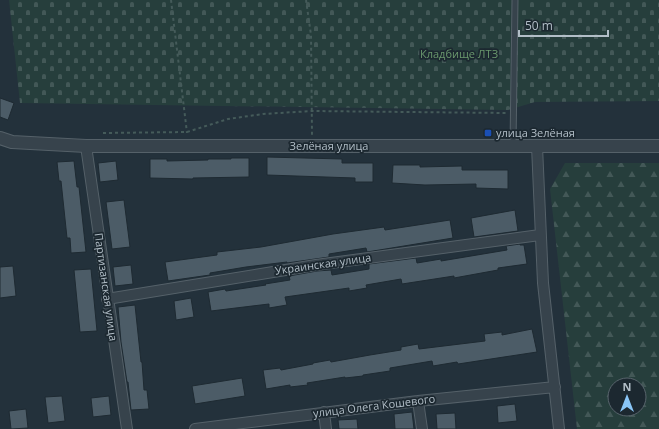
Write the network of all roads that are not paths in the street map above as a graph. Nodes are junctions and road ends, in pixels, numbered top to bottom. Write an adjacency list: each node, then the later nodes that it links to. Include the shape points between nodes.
1 (515, 0): 4 (lane)
2 (0, 138): 3 (street, Зелёная улица, via 12,142)
3 (86, 146): 4 (street, Зелёная улица); 8 (street, Партизанская улица)
4 (513, 146): 5 (street, Зелёная улица)
5 (537, 146): 6 (street, Зелёная улица); 7 (street)
6 (659, 146)
7 (540, 235): 8 (street, Украинская улица, via 316,264); 9 (street)
8 (107, 298): 13 (street, Партизанская улица)
9 (555, 387): 10 (street, улица Олега Кошевого); 17 (street)
10 (418, 401): 11 (street, улица Олега Кошевого); 16 (street)
11 (324, 412): 12 (street, улица Олега Кошевого); 15 (street)
12 (228, 427): 14 (street, улица Олега Кошевого)
13 (127, 429)
14 (195, 429)
15 (326, 429)
16 (422, 429)
17 (559, 429)

